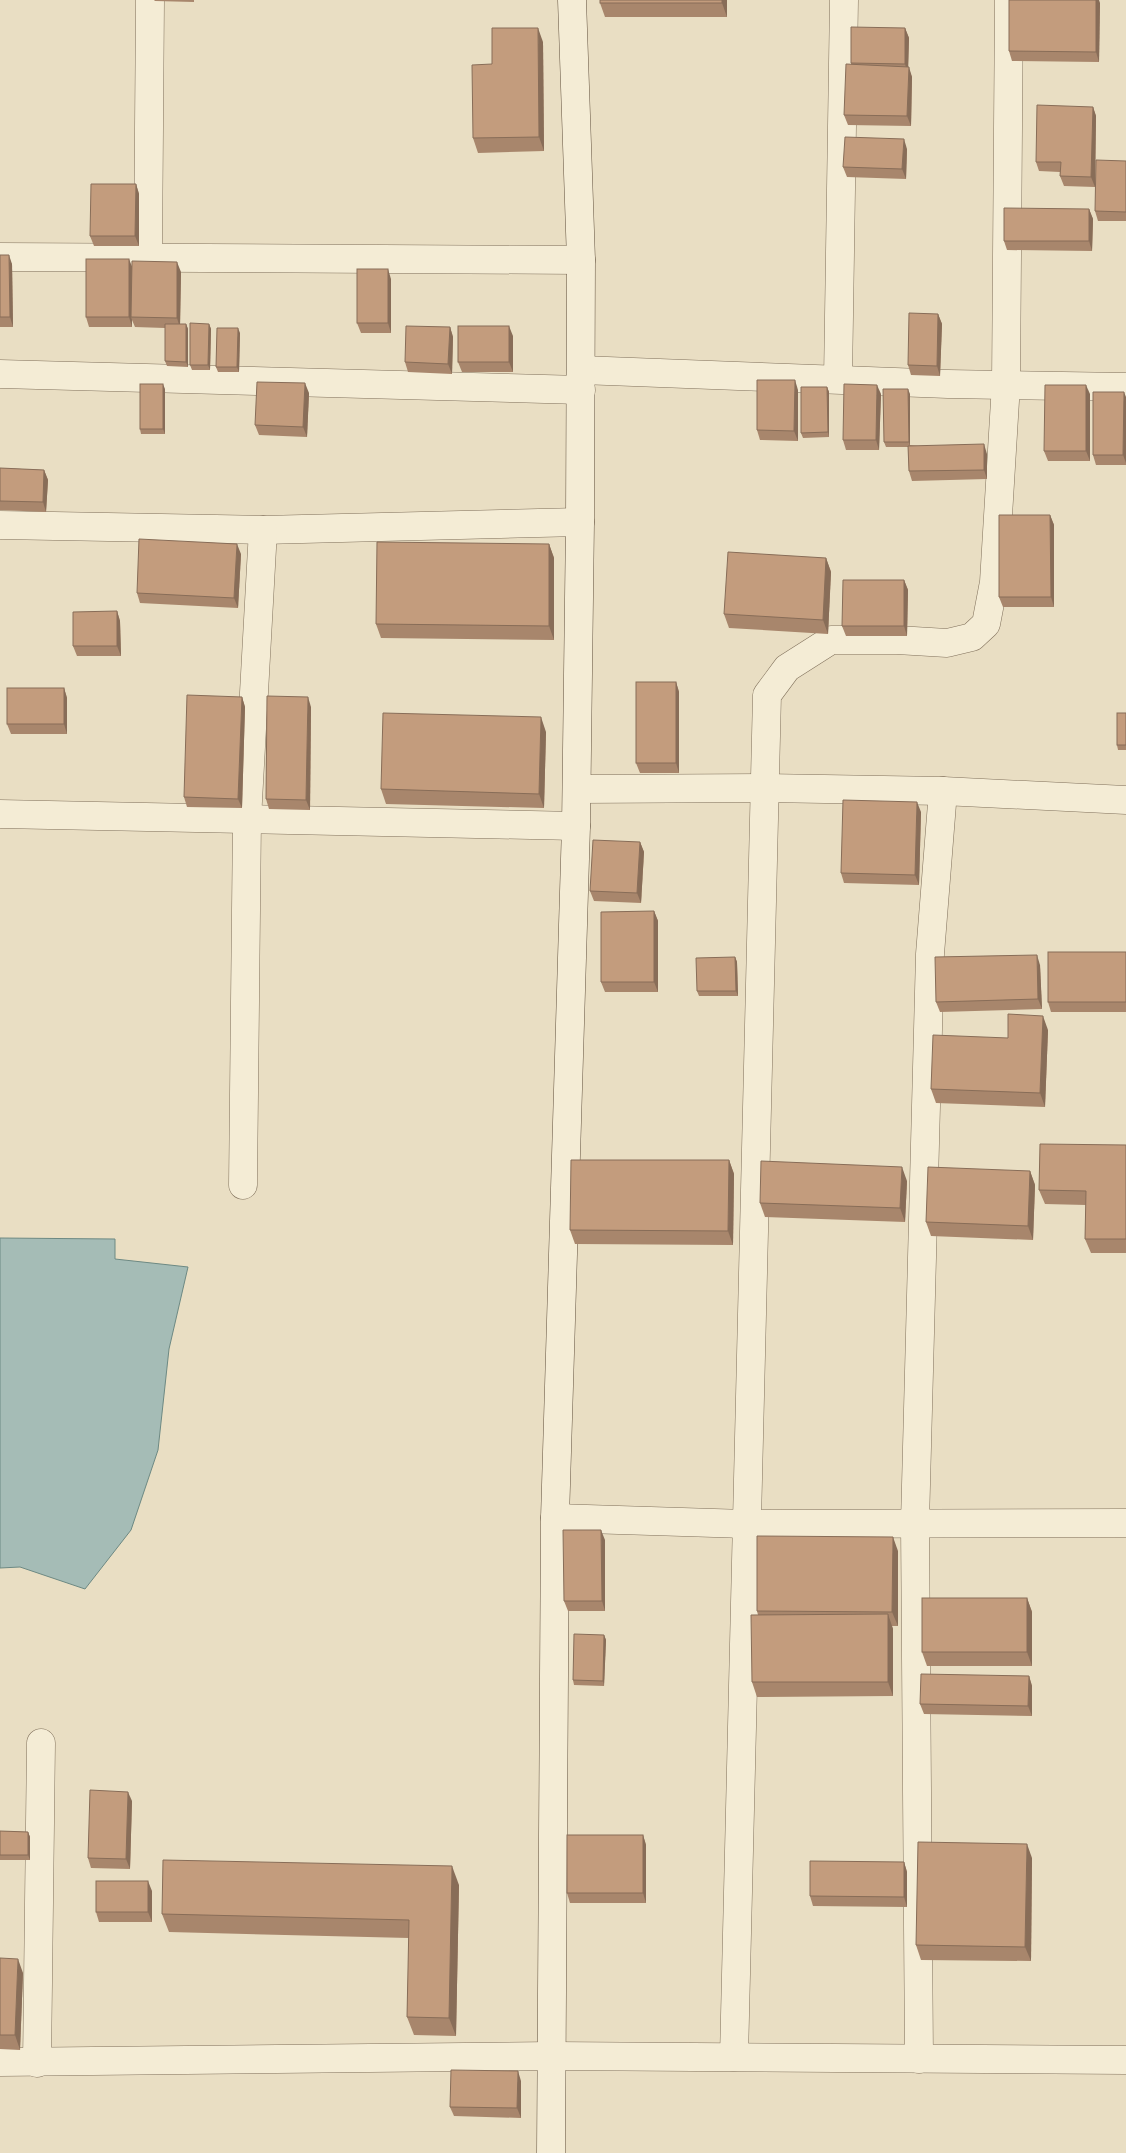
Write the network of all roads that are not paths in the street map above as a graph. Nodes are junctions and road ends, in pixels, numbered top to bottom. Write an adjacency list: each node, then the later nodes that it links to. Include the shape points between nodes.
1 (150, 0): 6 (street)
2 (572, 0): 7 (street)
3 (844, 0): 9 (street)
4 (1009, 0): 11 (street)
5 (0, 257): 6 (street)
6 (148, 258): 7 (street)
7 (581, 260): 10 (street)
8 (0, 374): 10 (street)
9 (838, 379): 10 (street); 11 (street)
10 (581, 380): 13 (street)
11 (1006, 384): 12 (street); 17 (street, via 994,582 986,624 972,638 947,643 831,640 786,668 767,695)
12 (1126, 387)
13 (580, 522): 15 (street); 16 (street)
14 (0, 525): 15 (street)
15 (263, 530): 21 (street)
16 (576, 788): 17 (street); 22 (street)
17 (765, 788): 18 (street); 27 (street)
18 (943, 792): 19 (street); 25 (street, via 930,954)
19 (1126, 800)
20 (0, 814): 21 (street)
21 (247, 819): 22 (street); 23 (street)
22 (576, 826): 24 (street)
23 (243, 1186)
24 (555, 1518): 27 (street); 29 (street)
25 (914, 1523): 26 (street); 27 (street); 31 (street)
26 (1126, 1523)
27 (746, 1524): 30 (street)
28 (41, 1743): 34 (street)
29 (552, 2056): 30 (street); 34 (street); 35 (street)
30 (734, 2057): 31 (street)
31 (919, 2059): 32 (street)
32 (1126, 2060)
33 (0, 2062): 34 (street)
34 (37, 2063)
35 (551, 2153)

